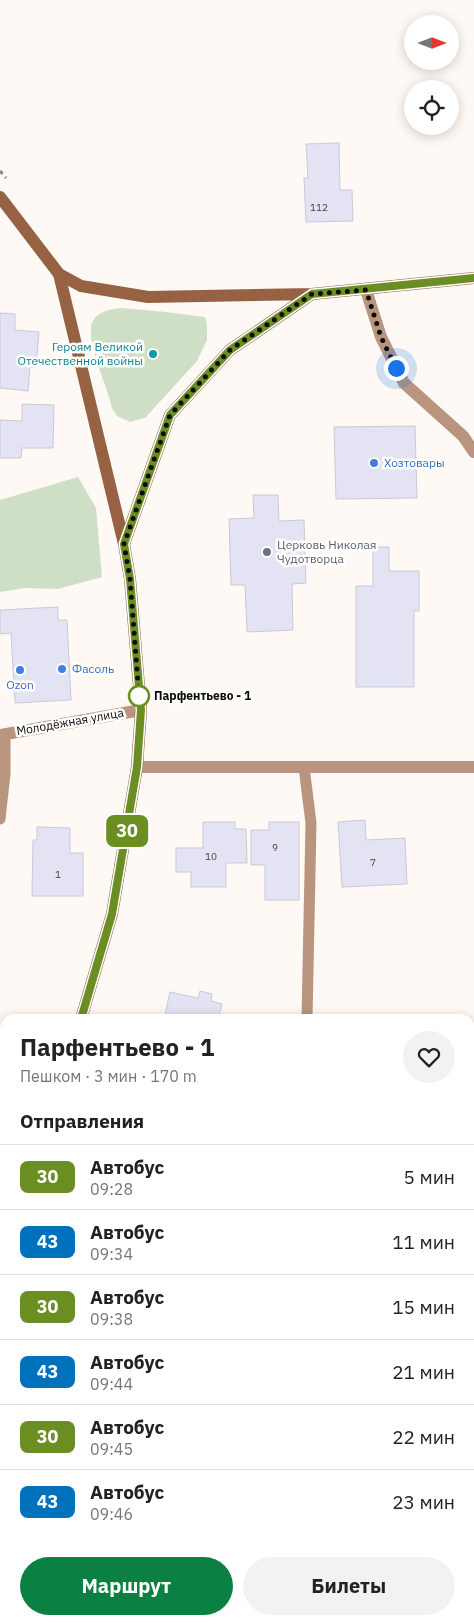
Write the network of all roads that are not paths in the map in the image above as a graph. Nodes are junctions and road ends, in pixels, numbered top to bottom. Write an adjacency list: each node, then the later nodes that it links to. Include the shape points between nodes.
1 (0, 197): 2 (street)
2 (59, 274): 5 (street, via 81,286 148,297); 7 (street)
3 (474, 278): 4 (street)
4 (366, 290): 5 (street); 6 (street, via 381,337 404,383 463,436)
5 (312, 294): 7 (street, via 230,350 170,415)
6 (474, 452)
7 (124, 544): 8 (street)
8 (141, 710): 9 (street, Молодёжная улица); 10 (street)
9 (2, 735): 13 (lane, via 5,774)
10 (137, 767): 11 (street); 14 (street, via 112,914)
11 (304, 767): 12 (street); 15 (lane, via 311,823)
12 (474, 767)
13 (0, 819)
14 (82, 1014)
15 (307, 1014)

